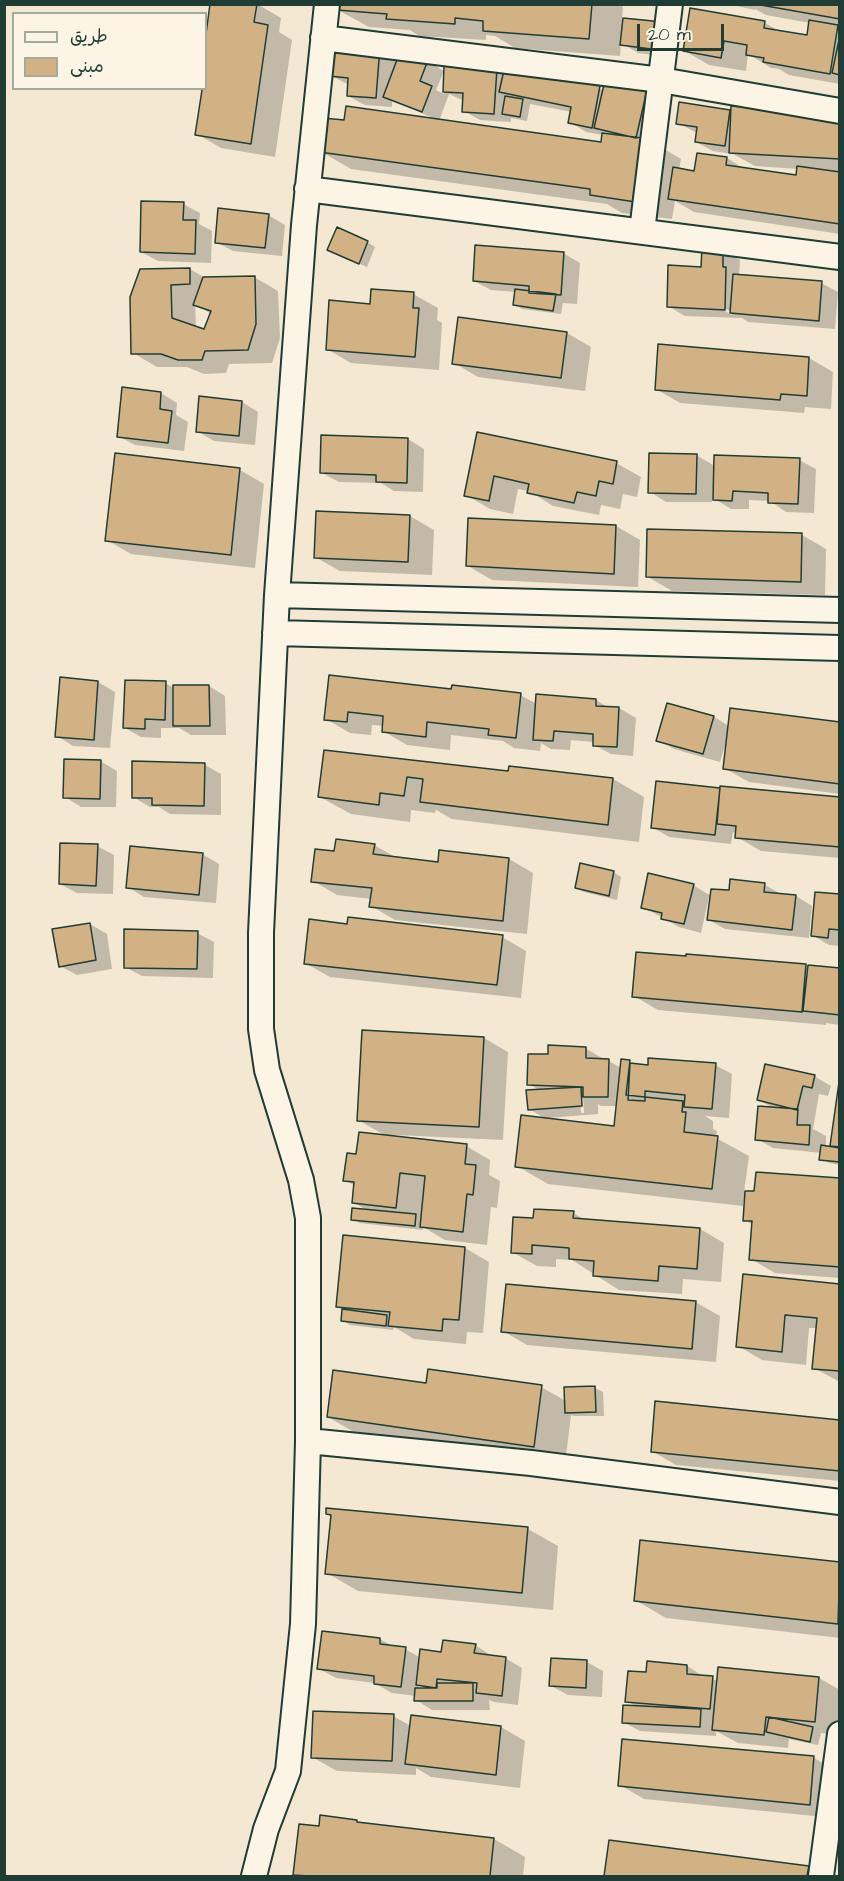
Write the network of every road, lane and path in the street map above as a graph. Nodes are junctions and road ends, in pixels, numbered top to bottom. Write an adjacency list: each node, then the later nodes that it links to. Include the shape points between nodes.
1 (327, 4): 3 (street)
2 (670, 4): 4 (street)
3 (323, 38): 4 (street); 6 (street)
4 (661, 80): 5 (street); 7 (street)
5 (840, 111)
6 (307, 189): 7 (street); 9 (street)
7 (642, 231): 8 (street)
8 (840, 256)
9 (277, 595): 10 (street); 11 (street)
10 (840, 610)
11 (275, 633): 12 (street); 13 (street, via 261,933 261,1029 267,1070 301,1180 308,1218)
12 (840, 648)
13 (308, 1441): 14 (street, via 531,1463); 17 (street, via 303,1624 288,1771 266,1829)
14 (840, 1502)
15 (840, 1734): 16 (street)
16 (832, 1851): 18 (street)
17 (254, 1876)
18 (821, 1876)

